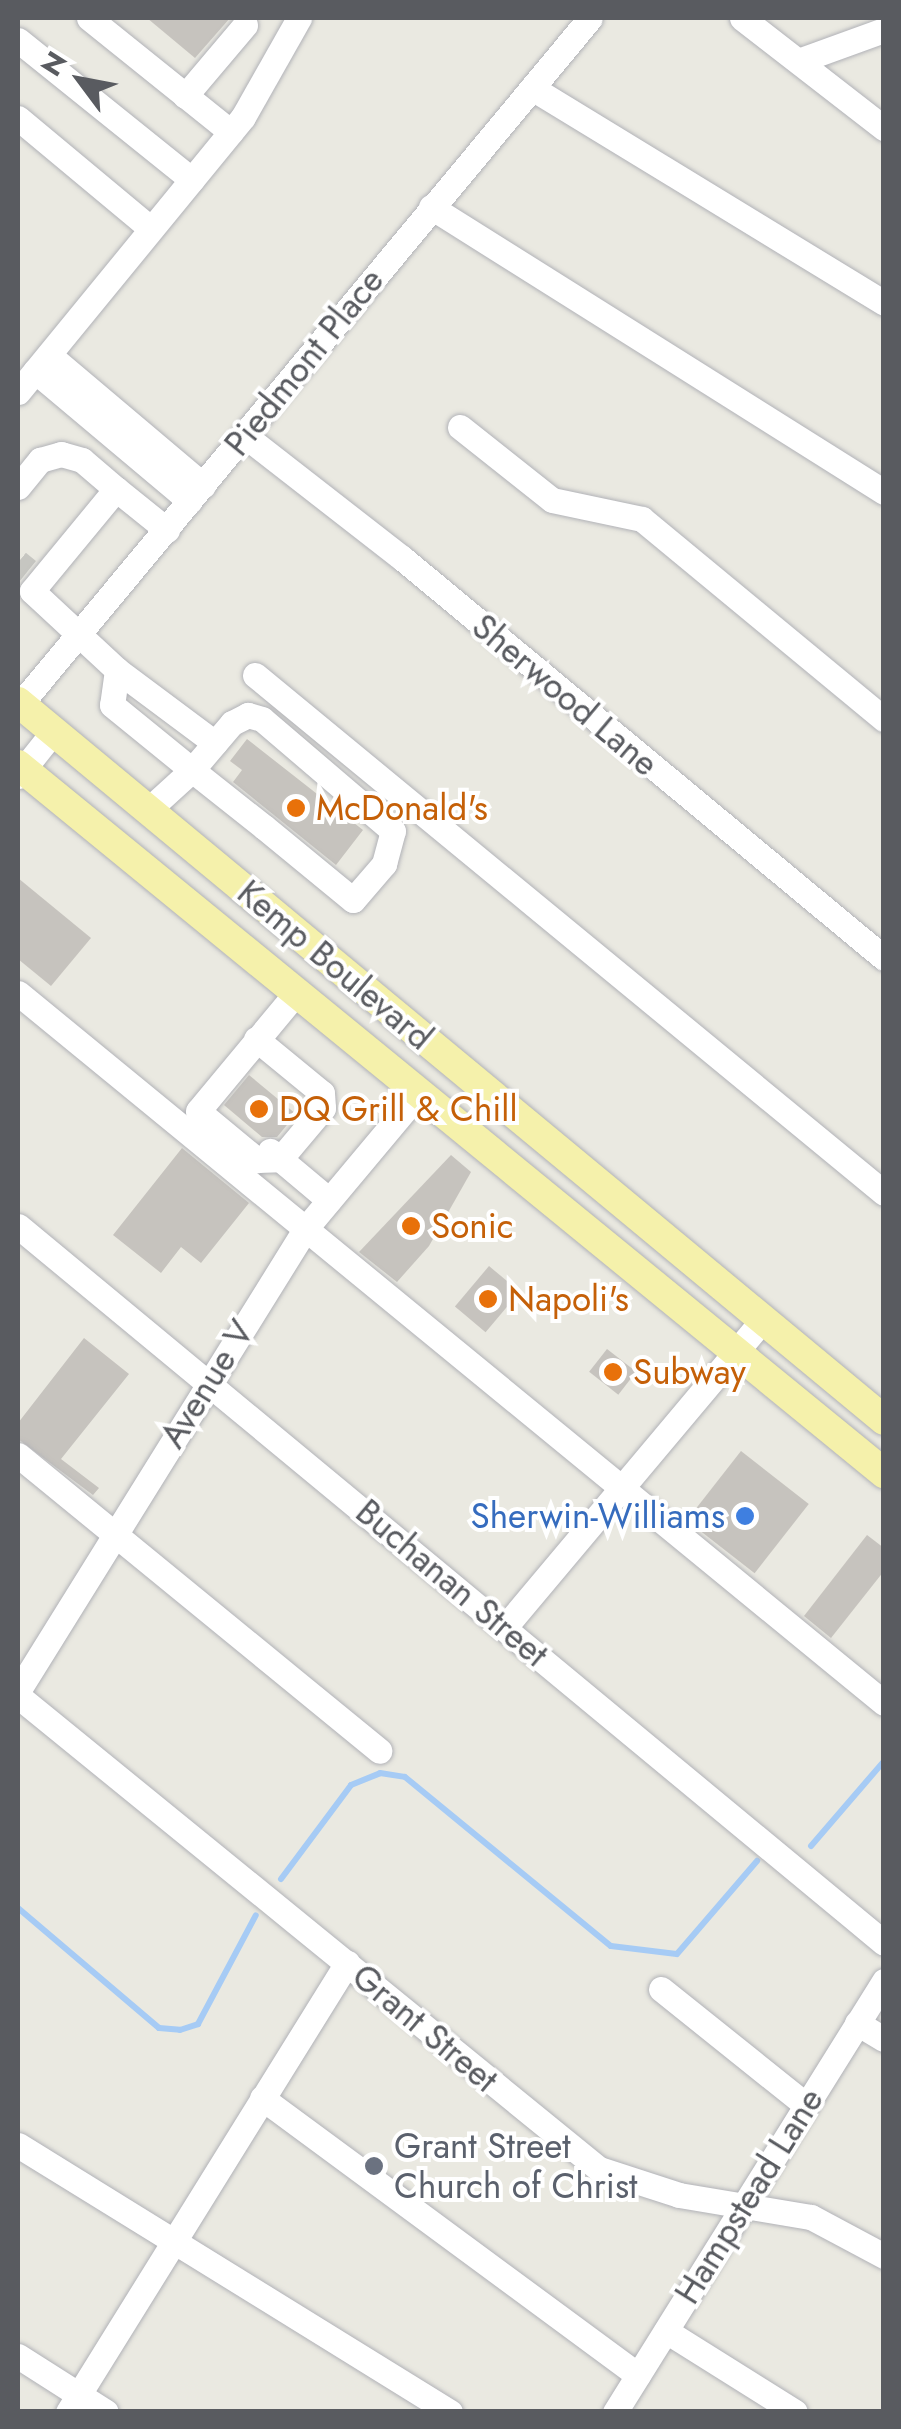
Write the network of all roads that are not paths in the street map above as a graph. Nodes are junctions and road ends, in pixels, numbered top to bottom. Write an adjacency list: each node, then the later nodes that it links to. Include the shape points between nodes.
1 (89, 18): 10 (street)
2 (299, 18): 13 (street)
3 (590, 18): 9 (street, Piedmont Place)
4 (742, 18): 8 (street)
5 (245, 25): 10 (street)
6 (884, 30): 8 (street)
7 (18, 40): 14 (street)
8 (801, 60): 12 (street)
9 (532, 88): 15 (street, Piedmont Place); 17 (street)
10 (185, 96): 13 (street)
11 (18, 118): 16 (street)
12 (884, 128)
13 (230, 132): 14 (street)
14 (192, 180): 16 (street)
15 (431, 207): 21 (street, Piedmont Place); 24 (street)
16 (152, 229): 18 (street)
17 (884, 303)
18 (42, 363): 19 (street); 25 (street)
19 (18, 392)
20 (460, 427): 32 (street, via 552,500 642,519)
21 (244, 435): 25 (street, Piedmont Place); 38 (street, Sherwood Lane)
22 (18, 487): 23 (street, via 40,460 61,454 82,460)
23 (116, 489): 26 (street); 27 (street)
24 (884, 492)
25 (197, 493): 26 (street, Piedmont Place)
26 (167, 530): 28 (street, Piedmont Place)
27 (30, 580): 28 (street)
28 (81, 633): 29 (street); 31 (street, Piedmont Place)
29 (117, 670): 34 (street); 36 (street, via 112,705)
30 (255, 675): 45 (street)
31 (18, 704): 33 (main road, Kemp Boulevard)
32 (884, 719)
33 (53, 732): 35 (street); 37 (main road, Kemp Boulevard)
34 (214, 743): 36 (street); 36 (street, via 248,714 393,831 384,864 353,900)
35 (19, 770): 40 (main road, Kemp Boulevard)
36 (192, 770): 37 (street)
37 (148, 810): 42 (main road, Kemp Boulevard)
38 (884, 958)
39 (18, 992): 48 (street)
40 (296, 993): 41 (street); 43 (main road, Kemp Boulevard)
41 (256, 1040): 44 (street, via 322,1093 323,1108); 44 (street, via 198,1111 257,1160)
42 (449, 1060): 43 (main road); 49 (main road, Kemp Boulevard)
43 (419, 1093): 46 (street, Avenue V); 50 (main road, Kemp Boulevard)
44 (280, 1159): 46 (street)
45 (884, 1193)
46 (330, 1200): 48 (street, Avenue V)
47 (18, 1226): 51 (street, Buchanan Street)
48 (306, 1228): 51 (street, Avenue V); 55 (street)
49 (763, 1319): 50 (street); 52 (main road, Kemp Boulevard)
50 (736, 1352): 54 (main road, Kemp Boulevard); 55 (street)
51 (208, 1382): 56 (street, Avenue V); 57 (street, Buchanan Street)
52 (884, 1420)
53 (18, 1455): 56 (street)
54 (884, 1473)
55 (622, 1488): 57 (street); 59 (street)
56 (114, 1534): 58 (street, Avenue V); 60 (street)
57 (506, 1626): 61 (street, Buchanan Street, via 702,1799)
58 (18, 1693): 62 (street, Grant Street)
59 (884, 1702)
60 (379, 1751)
61 (884, 1943)
62 (347, 1962): 67 (street); 70 (street, Grant Street, via 599,2169 679,2195)
63 (884, 1981): 65 (street, Hampstead Lane)
64 (661, 1988): 68 (street)
65 (858, 2022): 66 (street); 68 (street, Hampstead Lane)
66 (884, 2039)
67 (262, 2098): 71 (street); 75 (street)
68 (806, 2105): 70 (street, Hampstead Lane)
69 (18, 2145): 71 (street)
70 (744, 2205): 72 (street, Grant Street, via 811,2216); 73 (street, Hampstead Lane)
71 (174, 2239): 76 (street); 78 (street)
72 (884, 2256)
73 (666, 2331): 75 (street, Hampstead Lane); 80 (street)
74 (18, 2356): 76 (street)
75 (638, 2375): 79 (street, Hampstead Lane)
76 (73, 2403): 77 (street)
77 (106, 2412)
78 (450, 2412)
79 (615, 2412)
80 (795, 2412)

